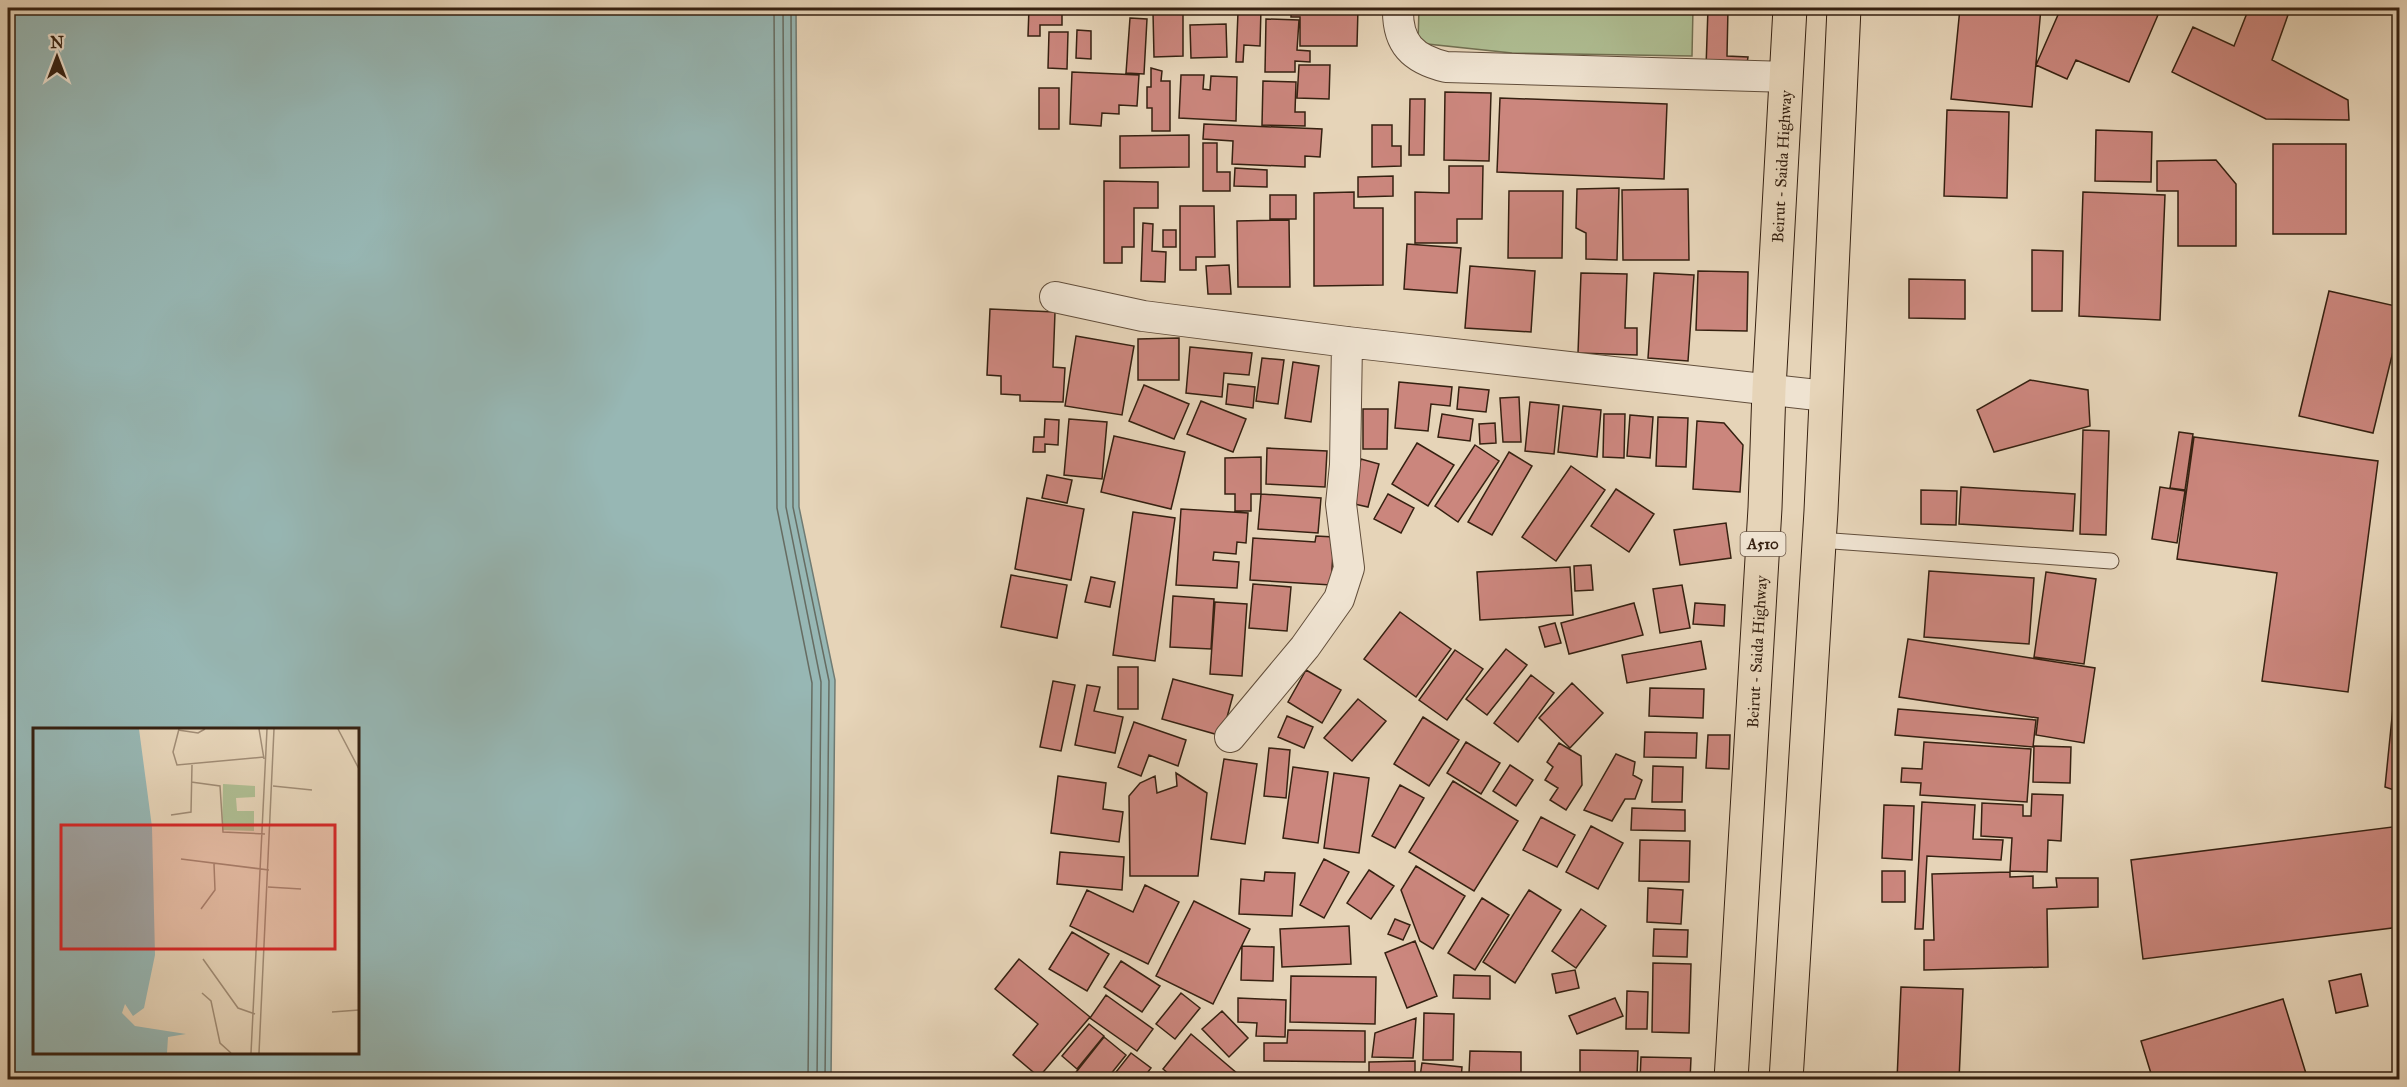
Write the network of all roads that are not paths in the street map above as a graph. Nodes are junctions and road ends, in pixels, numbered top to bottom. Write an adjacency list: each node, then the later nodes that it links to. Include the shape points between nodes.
1 (1398, 8): 4 (street, via 1407,47 1425,62 1446,67)
2 (1790, 8): 4 (highway, Beirut - Saida Highway / A510)
3 (1844, 8): 8 (highway)
4 (1787, 77): 7 (highway, Beirut - Saida Highway / A510)
5 (1055, 297): 6 (street, via 1143,316)
6 (1347, 342): 7 (street); 11 (street, via 1341,504 1349,568 1339,598 1305,647)
7 (1769, 388): 8 (street); 12 (highway, Beirut - Saida Highway / A510)
8 (1826, 396): 9 (highway)
9 (1819, 540): 10 (lane); 13 (highway)
10 (2111, 561)
11 (1230, 737)
12 (1731, 1080)
13 (1786, 1080)

